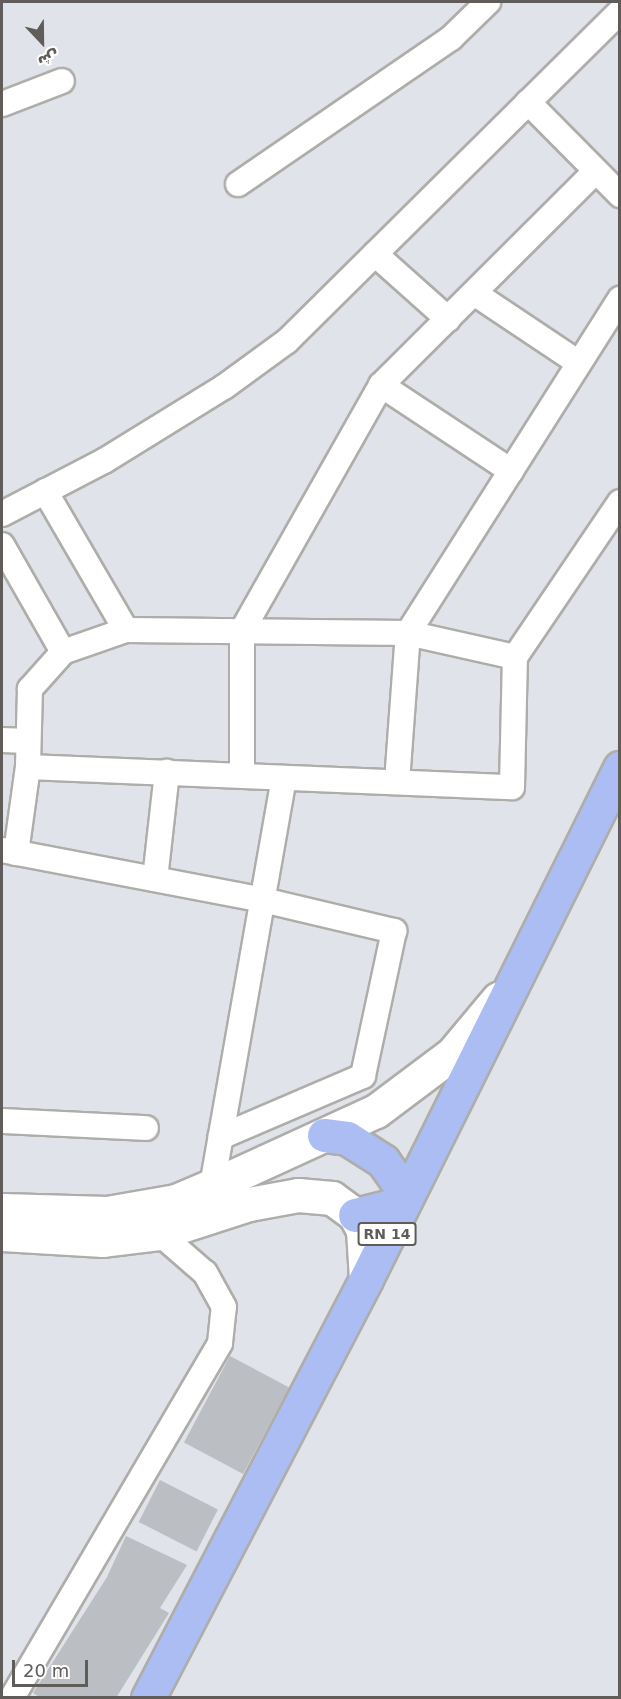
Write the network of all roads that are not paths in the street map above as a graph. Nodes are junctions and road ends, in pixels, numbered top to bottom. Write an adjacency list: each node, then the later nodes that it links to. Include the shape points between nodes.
1 (488, 2): 7 (street, via 451,38)
2 (620, 11): 4 (street)
3 (62, 81): 5 (street)
4 (528, 102): 6 (street); 9 (street)
5 (2, 104)
6 (596, 171): 8 (street); 10 (street)
7 (238, 184)
8 (620, 195)
9 (375, 254): 12 (street); 16 (street, via 287,341 224,387)
10 (474, 293): 12 (street); 13 (street)
11 (620, 299): 13 (street)
12 (447, 319): 14 (street)
13 (579, 363): 15 (street)
14 (381, 386): 15 (street); 21 (street)
15 (511, 471): 22 (street)
16 (45, 491): 18 (street); 20 (street)
17 (620, 502): 24 (street)
18 (2, 514)
19 (2, 545): 23 (street)
20 (126, 630): 21 (street); 23 (street)
21 (242, 631): 22 (street); 30 (street)
22 (408, 633): 24 (street); 32 (street)
23 (63, 652): 26 (street, via 30,689)
24 (515, 657): 32 (street, via 512,787)
25 (2, 740): 26 (street)
26 (28, 741): 27 (street)
27 (28, 767): 29 (street); 33 (street)
28 (620, 768): 36 (main road, RN 14)
29 (167, 772): 30 (street); 34 (street)
30 (242, 776): 31 (street)
31 (284, 778): 32 (street); 35 (street)
32 (397, 782)
33 (9, 851): 34 (street)
34 (155, 879): 35 (street)
35 (263, 900): 40 (street); 40 (street, via 394,931 363,1076)
36 (513, 982): 39 (main road, via 452,1054 376,1111); 42 (main road, RN 14)
37 (2, 1120): 38 (street)
38 (146, 1128)
39 (324, 1135): 41 (main road); 42 (main road, via 347,1138 383,1161)
40 (220, 1137): 41 (street)
41 (212, 1186): 43 (main road, via 176,1201 107,1213)
42 (406, 1194): 44 (main road, via 391,1206); 47 (main road, RN 14)
43 (2, 1210)
44 (355, 1215): 45 (main road, via 332,1198 298,1195 249,1204); 47 (main road, via 363,1230)
45 (159, 1233): 46 (main road, via 103,1240); 48 (street, via 205,1273 224,1307 220,1343)
46 (2, 1234)
47 (366, 1279): 49 (main road, RN 14)
48 (12, 1698)
49 (148, 1698)

